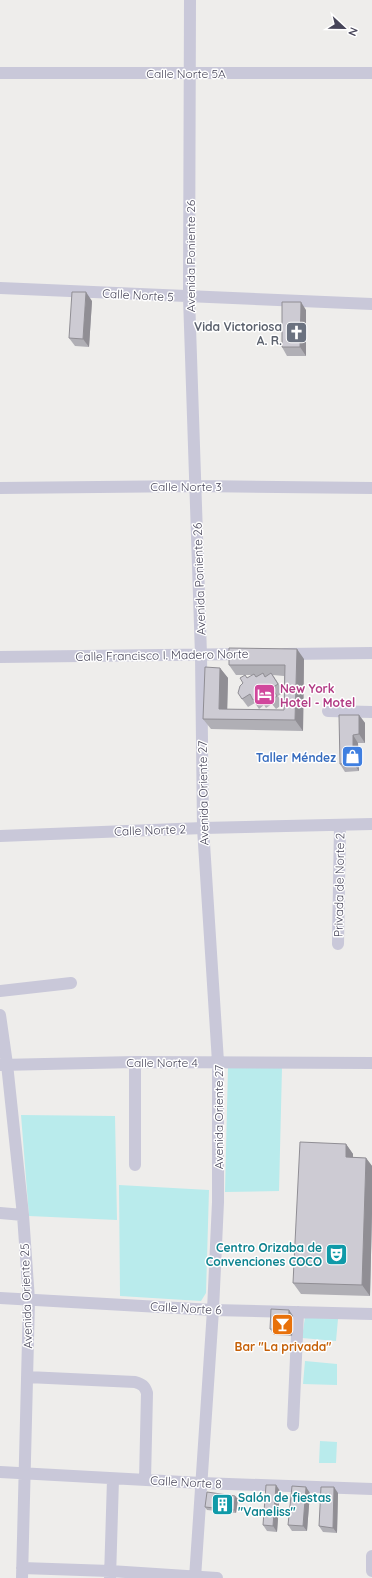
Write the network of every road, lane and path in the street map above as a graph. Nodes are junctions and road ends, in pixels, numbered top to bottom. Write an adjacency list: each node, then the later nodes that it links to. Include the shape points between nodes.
1 (190, 0): 2 (street, Avenida Poniente 26)
2 (190, 72): 3 (street, Calle Norte 5A); 4 (street, Calle Norte 5A); 6 (street, Avenida Poniente 26)
3 (0, 73)
4 (372, 73)
5 (0, 288): 6 (street, Calle Norte 5)
6 (189, 297): 7 (street, Calle Norte 5); 8 (street, Avenida Poniente 26)
7 (372, 304)
8 (196, 486): 9 (street, Calle Norte 3); 10 (street, Calle Norte 3); 14 (street, Avenida Poniente 26)
9 (0, 488)
10 (372, 488)
11 (372, 653): 13 (street)
12 (255, 654): 14 (street, Calle Francisco I. Madero Norte)
13 (271, 654)
14 (201, 655): 15 (street, Calle Francisco I. Madero Norte); 20 (street, Avenida Oriente 27)
15 (0, 657)
16 (328, 711): 17 (street)
17 (372, 712)
18 (372, 824): 19 (street, Calle Norte 2)
19 (340, 826): 20 (street, Calle Norte 2); 22 (street, Privada de Norte 2)
20 (203, 828): 21 (street, Calle Norte 2); 27 (street, Avenida Oriente 27)
21 (0, 836)
22 (338, 944)
23 (71, 983): 24 (street)
24 (0, 991)
25 (0, 1014): 29 (street, Avenida Oriente 25)
26 (135, 1062): 27 (street, Calle Norte 4); 29 (street, Calle Norte 4); 30 (street)
27 (218, 1062): 28 (street, Calle Norte 4); 35 (street, Avenida Oriente 27, via 218,1202)
28 (372, 1063)
29 (3, 1065): 32 (street, Avenida Oriente 25)
30 (135, 1166)
31 (0, 1213): 32 (street)
32 (23, 1215): 34 (street, Avenida Oriente 25)
33 (0, 1298): 34 (street, Calle Norte 6)
34 (28, 1300): 35 (street, Calle Norte 6); 38 (street, Avenida Oriente 25)
35 (213, 1310): 36 (street, Calle Norte 6); 44 (street, Avenida Oriente 27)
36 (298, 1312): 37 (street, Calle Norte 6); 39 (street)
37 (372, 1314)
38 (27, 1376): 41 (street, Avenida Oriente 25); 43 (street, via 135,1382 146,1387 148,1393)
39 (293, 1425)
40 (0, 1472): 41 (street, Calle Norte 8)
41 (26, 1473): 42 (street, Calle Norte 8); 48 (street, Avenida Oriente 25)
42 (113, 1479): 43 (street, Calle Norte 8); 49 (street)
43 (145, 1480): 44 (street, Calle Norte 8)
44 (201, 1483): 45 (street, Calle Norte 8); 50 (street, Avenida Oriente 27)
45 (372, 1489)
46 (372, 1556): 47 (street)
47 (372, 1571)
48 (22, 1573): 49 (street)
49 (110, 1575): 50 (street)
50 (195, 1578): 51 (street)
51 (217, 1578)

